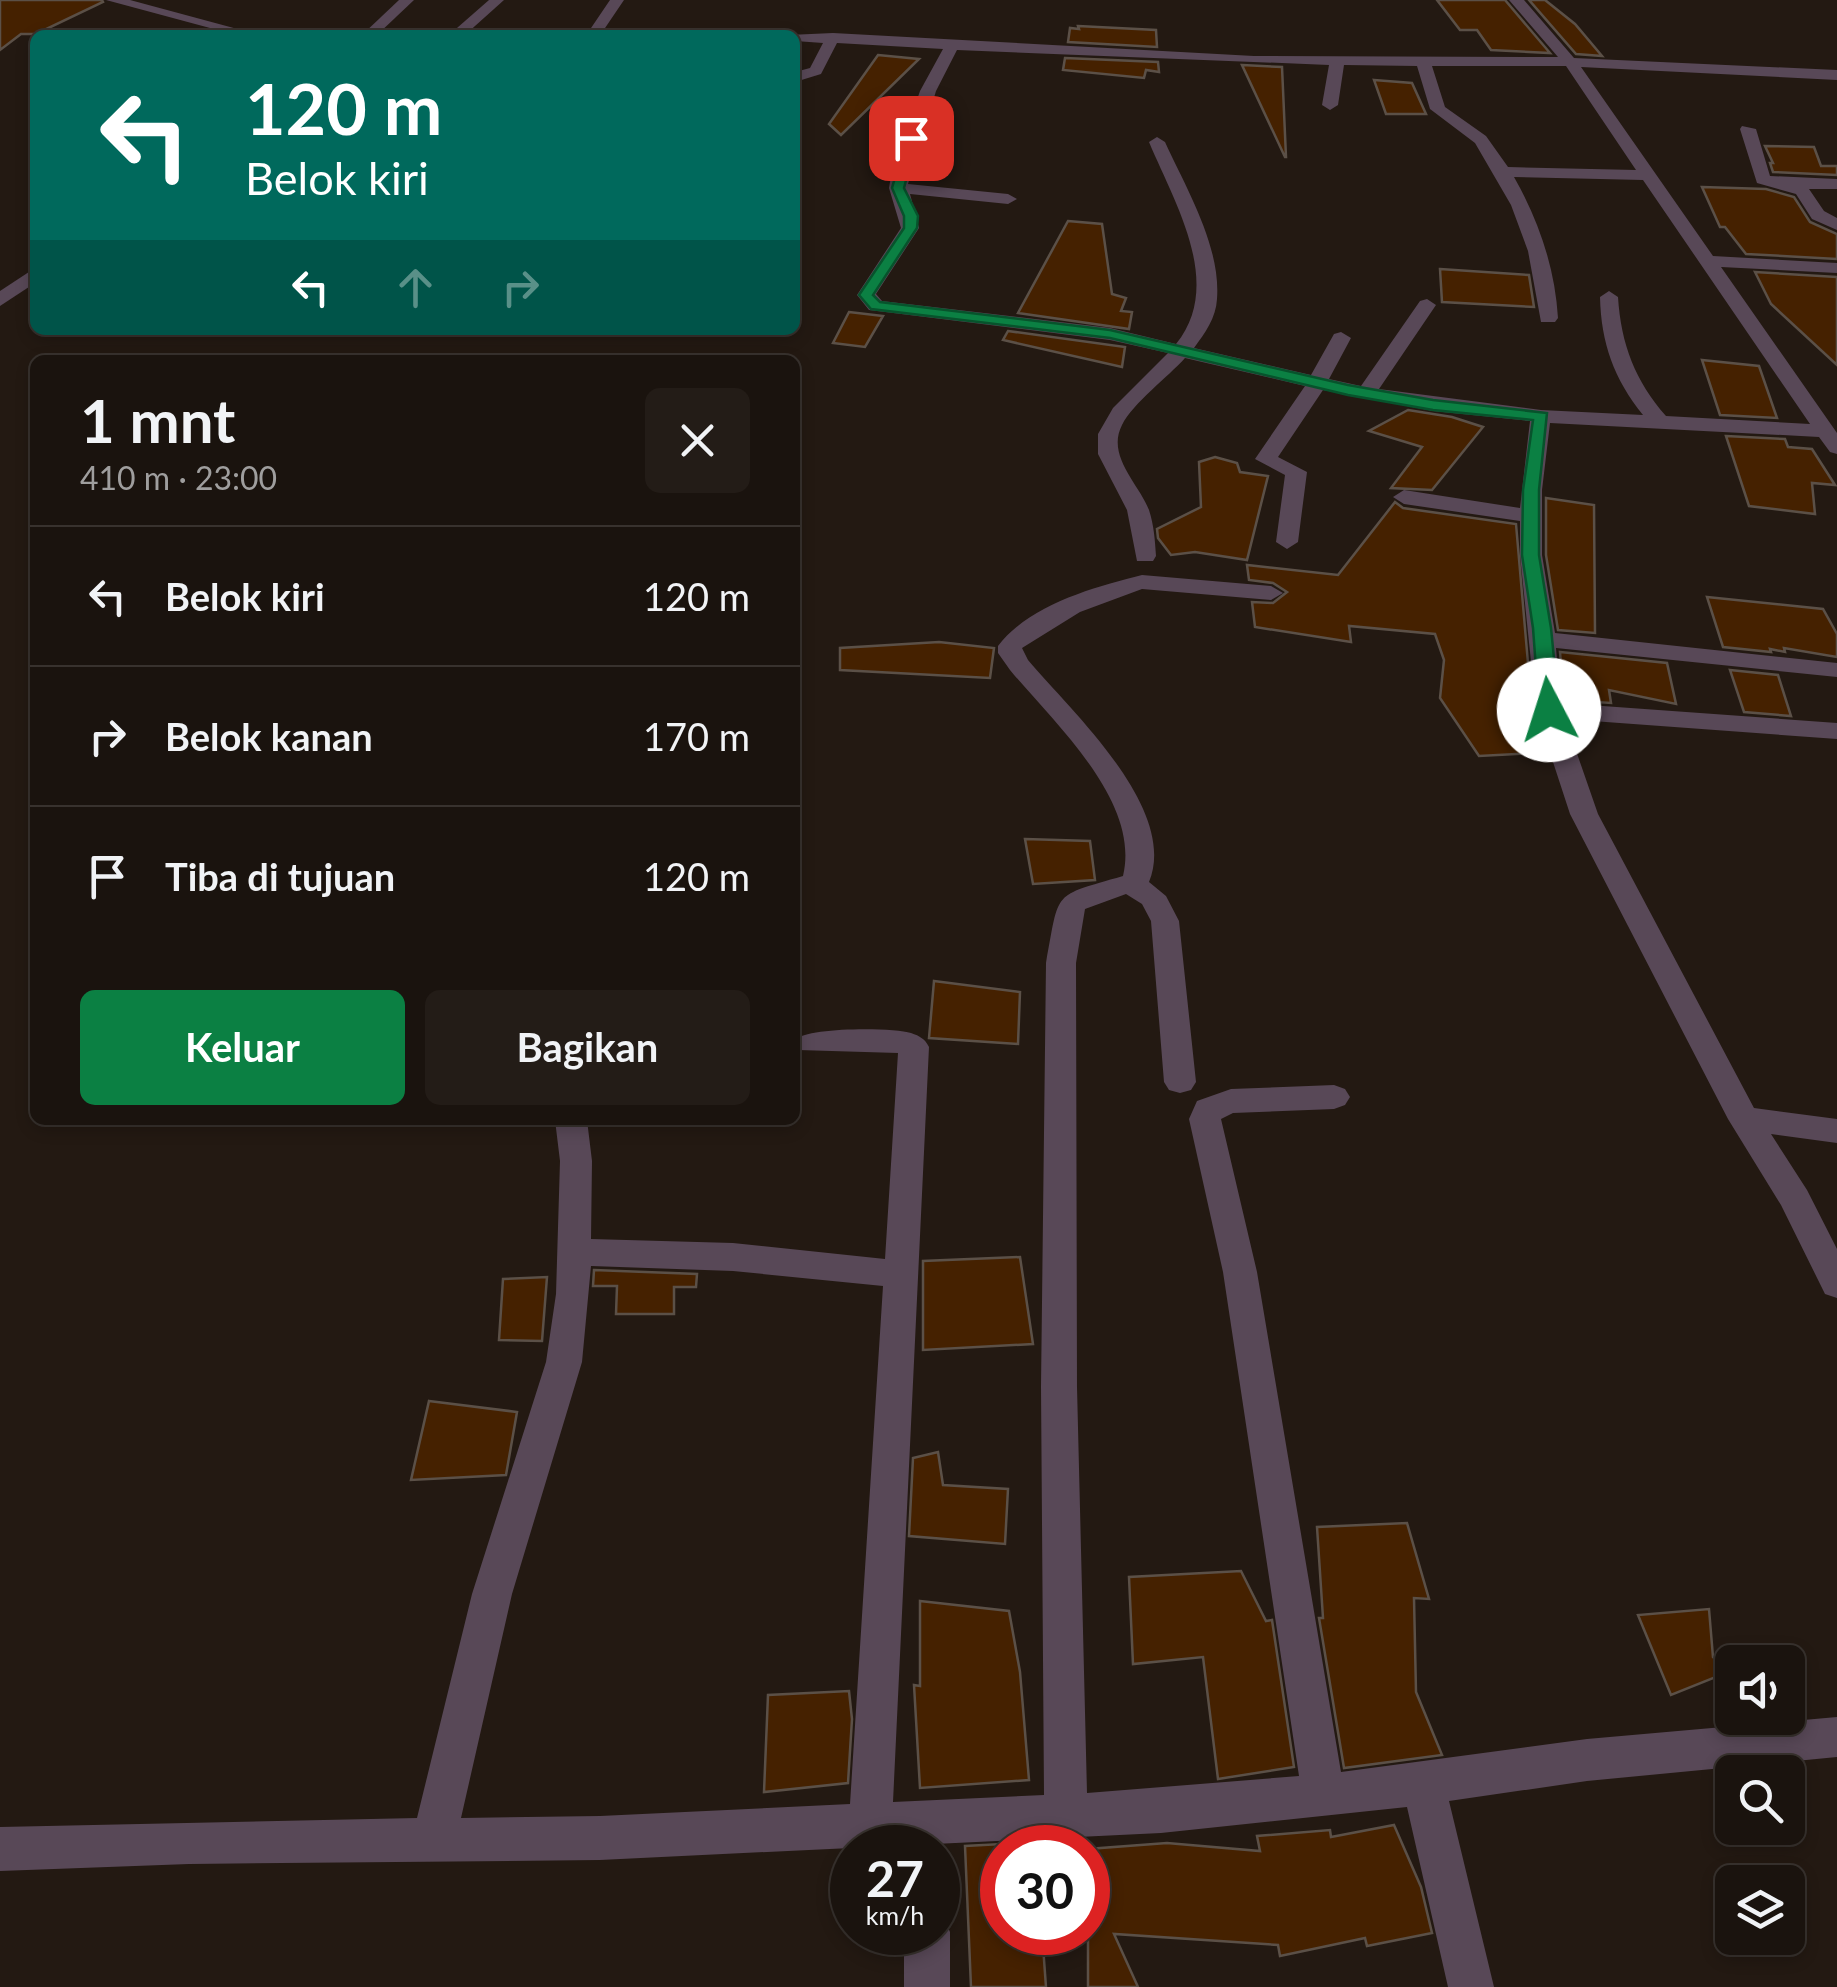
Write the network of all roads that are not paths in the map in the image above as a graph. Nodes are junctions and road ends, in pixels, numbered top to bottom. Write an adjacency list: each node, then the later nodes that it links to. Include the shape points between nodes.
1 (113, 0): 6 (street)
2 (407, 0): 7 (street)
3 (497, 0): 8 (street)
4 (617, 0): 9 (street)
5 (1516, 0): 15 (street)
6 (233, 30)
7 (374, 30)
8 (462, 30)
9 (596, 30)
10 (800, 36): 11 (street)
11 (833, 37): 12 (street); 17 (street, via 816,71)
12 (953, 43): 13 (street); 25 (street, via 928,91)
13 (1337, 61): 14 (street); 18 (street)
14 (1424, 62): 15 (street); 21 (street, via 1438,109 1474,132)
15 (1570, 62): 16 (street); 22 (street)
16 (1837, 75)
17 (800, 76)
18 (1330, 105)
19 (1748, 129): 23 (street, via 1758,172)
20 (1158, 142): 36 (street, via 1207,284 1206,314)
21 (1500, 172): 22 (street); 34 (street, via 1543,268)
22 (1650, 175): 28 (street)
23 (1770, 183): 24 (street); 27 (street, via 1802,190 1818,214)
24 (1837, 184)
25 (898, 188): 26 (street); 36 (street, via 910,228 866,295 870,303 1092,331)
26 (1008, 199)
27 (1837, 225)
28 (1710, 261): 29 (street); 41 (street)
29 (1837, 268)
30 (30, 278): 32 (street)
31 (1609, 297): 40 (street, via 1616,357)
32 (0, 300)
33 (1427, 305): 38 (street)
34 (1548, 318)
35 (1341, 338): 37 (street)
36 (1180, 350): 37 (street); 45 (street, via 1108,432 1114,470 1143,526)
37 (1317, 383): 38 (street); 44 (street, via 1266,459 1296,472)
38 (1366, 393): 39 (street)
39 (1541, 416): 40 (street); 43 (street)
40 (1660, 422): 41 (street)
41 (1832, 438)
42 (1404, 496): 43 (street)
43 (1531, 516): 47 (street)
44 (1287, 542)
45 (1146, 556)
46 (1271, 594): 51 (street, via 1142,582 1028,628 1010,646 1120,784 1141,869)
47 (1543, 639): 48 (street); 49 (street)
48 (1837, 670)
49 (1549, 710): 50 (street); 55 (street, via 1584,814)
50 (1837, 732)
51 (1128, 884): 53 (street, via 1147,892 1165,921); 64 (street, via 1070,906 1061,963 1058,1387)
52 (809, 1042): 59 (street, via 905,1042 914,1048)
53 (1180, 1082)
54 (1334, 1097): 63 (street, via 1231,1102 1208,1109 1205,1119 1240,1272)
55 (1744, 1120): 57 (street); 60 (street, via 1795,1199)
56 (572, 1125): 58 (street)
57 (1837, 1132)
58 (574, 1252): 59 (street, via 733,1257); 68 (street, via 564,1362 492,1594)
59 (902, 1274): 65 (street)
60 (1837, 1284)
61 (1837, 1737): 62 (street, via 1587,1760)
62 (1423, 1784): 63 (street); 72 (street)
63 (1323, 1796): 64 (street)
64 (1066, 1816): 67 (street)
65 (870, 1824): 66 (street); 68 (street)
66 (875, 1825)
67 (960, 1830)
68 (434, 1839): 69 (street)
69 (0, 1849)
70 (926, 1955): 71 (street)
71 (927, 1987)
72 (1471, 1987)

